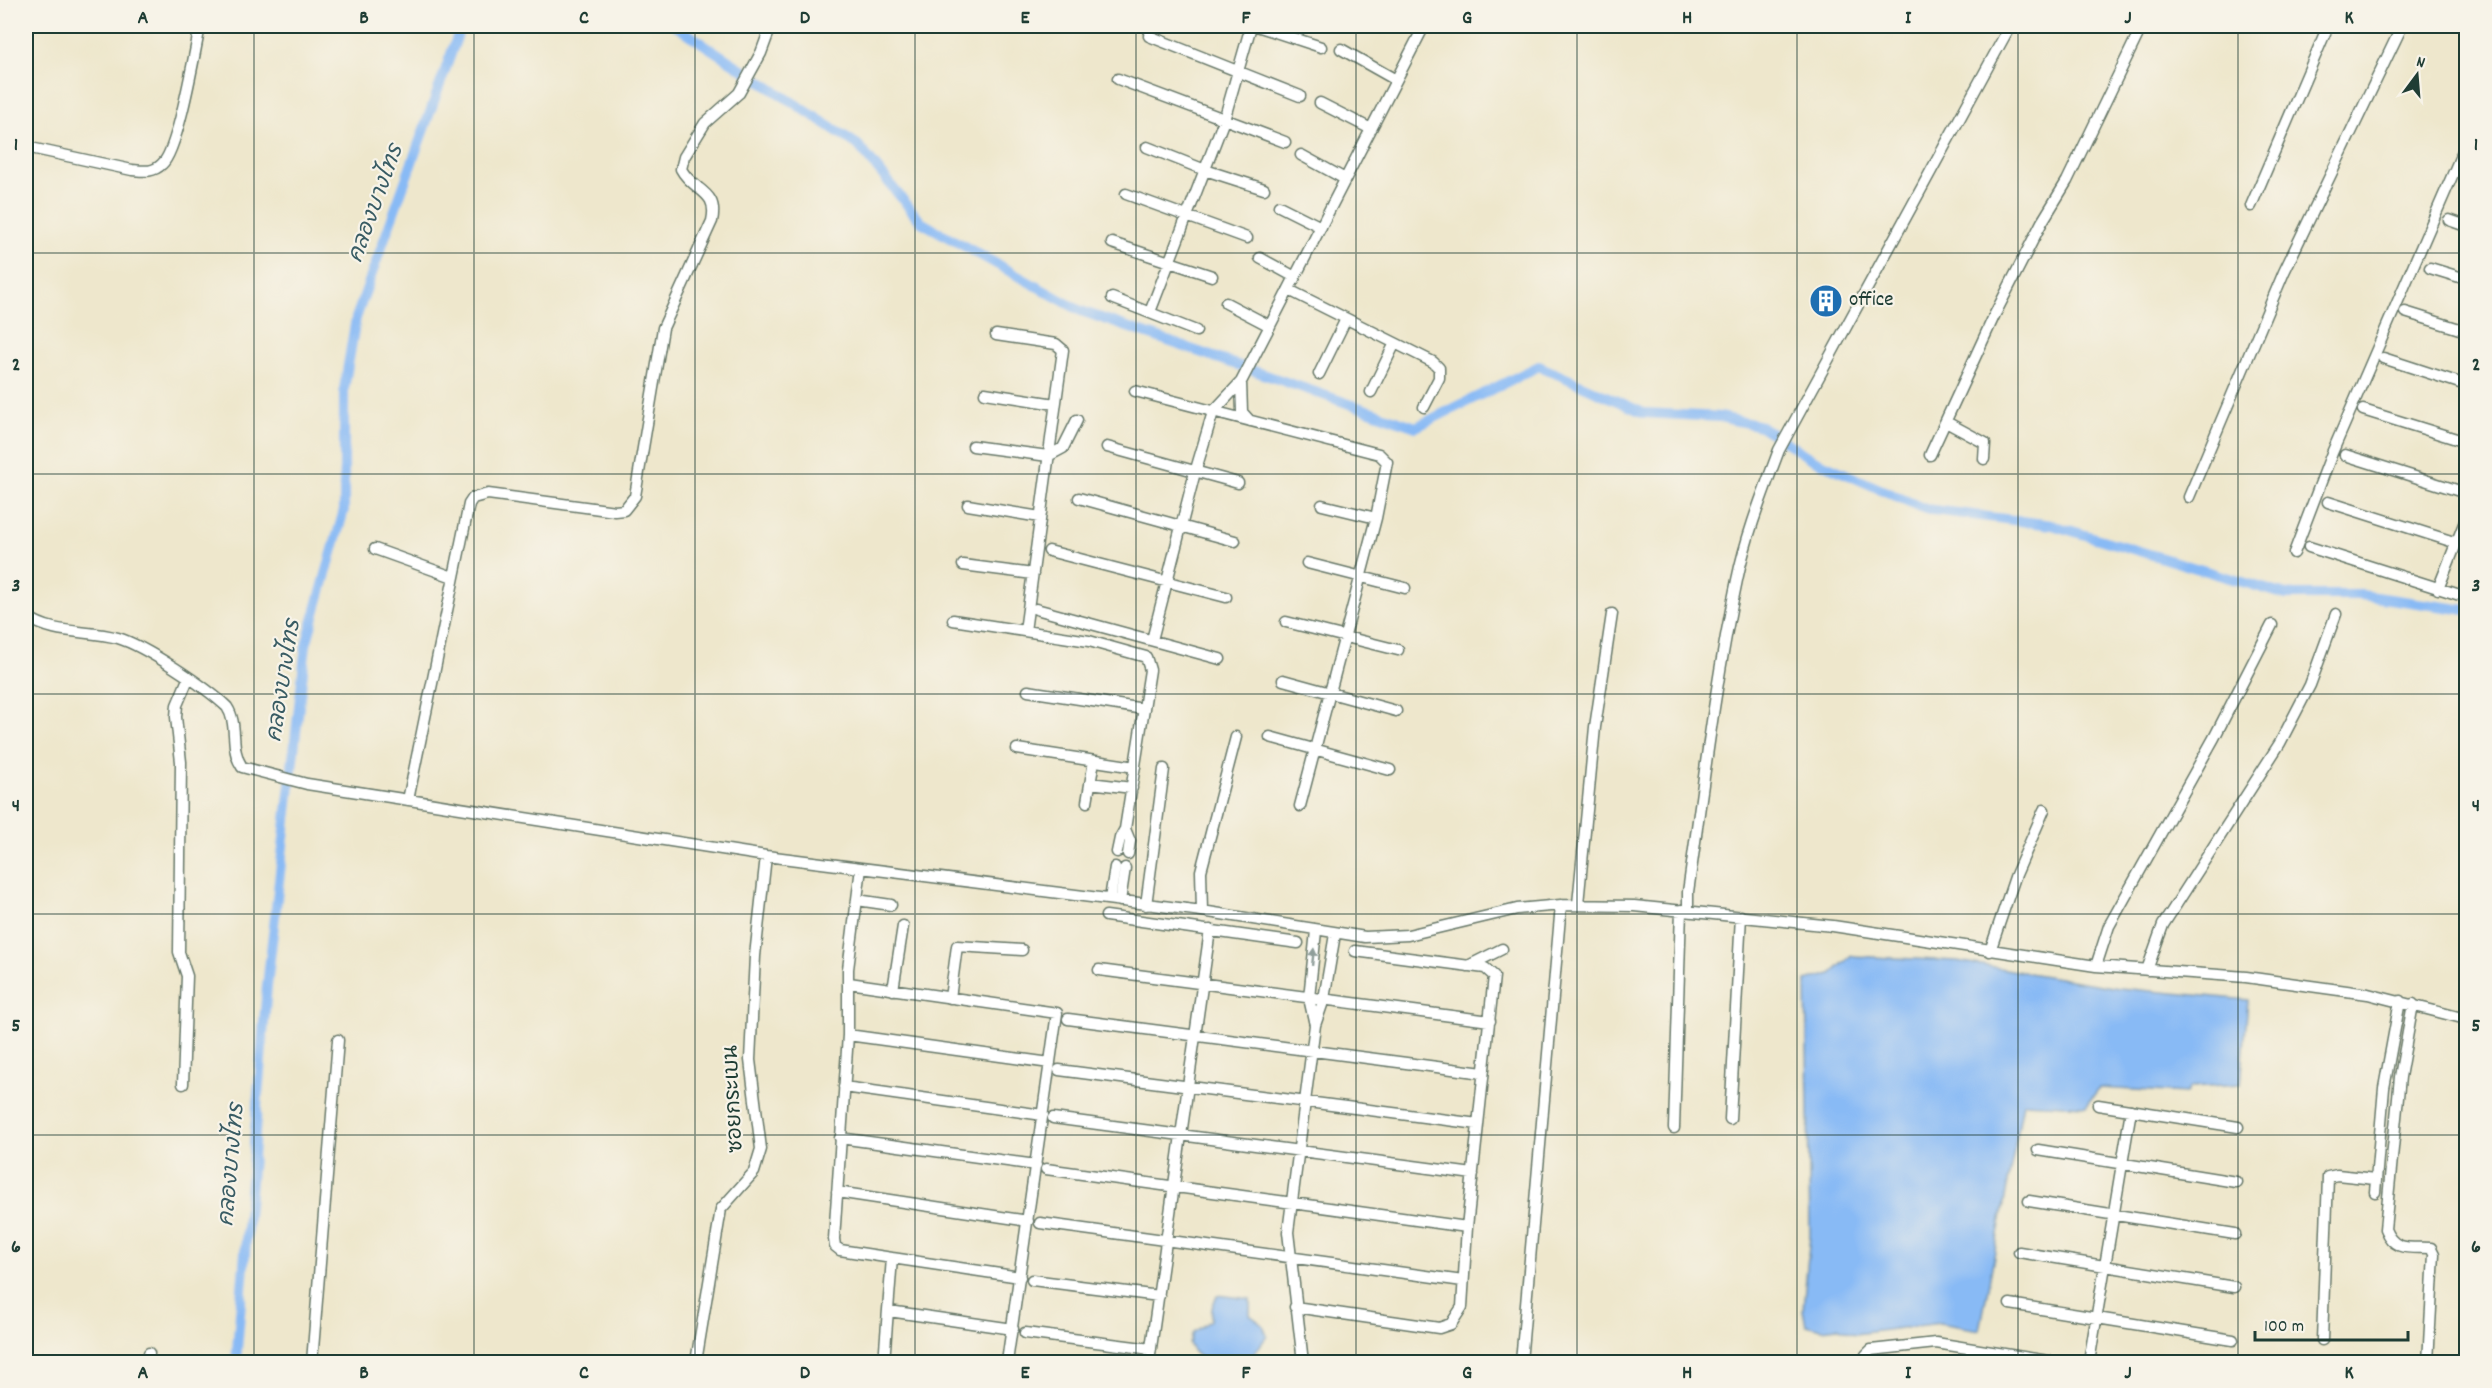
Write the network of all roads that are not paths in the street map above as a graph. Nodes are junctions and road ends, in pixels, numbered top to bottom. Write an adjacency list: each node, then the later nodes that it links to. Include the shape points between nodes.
1 (200, 26): 22 (street, via 175,138 164,163 149,172)
2 (771, 26): 96 (street, via 739,93 705,123 684,157 681,169 686,178 712,199 715,208 663,328 635,496 624,510 615,511 479,495 470,504)
3 (1251, 26): 13 (street)
4 (1257, 26): 11 (street)
5 (2010, 26): 145 (street, via 1779,450 1737,579)
6 (2142, 26): 67 (street, via 2067,181 1995,314)
7 (2328, 26): 30 (street)
8 (2402, 26): 78 (street, via 2284,272)
9 (1419, 27): 15 (street)
10 (1149, 36): 13 (street)
11 (1321, 47)
12 (1341, 49): 15 (street)
13 (1239, 73): 16 (street); 18 (street)
14 (1118, 79): 18 (street)
15 (1396, 80): 19 (street)
16 (1300, 96)
17 (1320, 103): 19 (street)
18 (1224, 120): 20 (street); 25 (street)
19 (1371, 129): 26 (street)
20 (1285, 142)
21 (2466, 144): 92 (street, via 2332,453)
22 (26, 147)
23 (1147, 147): 25 (street)
24 (1301, 154): 26 (street)
25 (1205, 170): 27 (street); 31 (street)
26 (1345, 179): 34 (street)
27 (1264, 189)
28 (1126, 194): 31 (street)
29 (1279, 206): 34 (street)
30 (2251, 206)
31 (1188, 217): 35 (street); 38 (street)
32 (2449, 220): 33 (street)
33 (2466, 226)
34 (1321, 227): 41 (street)
35 (1247, 238)
36 (1112, 243): 38 (street)
37 (1260, 258): 41 (street)
38 (1171, 263): 40 (street); 46 (street)
39 (2430, 268): 42 (street)
40 (1212, 276)
41 (1295, 277): 43 (street)
42 (2466, 279)
43 (1289, 290): 48 (street); 49 (street)
44 (1112, 298): 46 (street)
45 (1226, 303): 49 (street)
46 (1150, 312): 50 (street)
47 (2405, 312): 51 (street)
48 (1346, 319): 53 (street); 55 (street)
49 (1270, 326): 56 (street)
50 (1196, 331)
51 (2466, 331)
52 (996, 335): 61 (street, via 1061,346)
53 (1395, 343): 59 (street); 62 (street, via 1439,368 1439,378)
54 (2383, 358): 57 (street)
55 (1319, 374)
56 (1241, 382): 64 (street); 66 (street, via 1242,412)
57 (2466, 385)
58 (1135, 390): 64 (street)
59 (1371, 392)
60 (985, 393): 61 (street)
61 (1055, 404): 73 (street)
62 (1424, 407)
63 (2363, 410): 68 (street)
64 (1213, 412): 66 (street); 75 (street)
65 (1077, 420): 73 (street, via 1063,448)
66 (1250, 422): 84 (street, via 1384,457 1387,468)
67 (1946, 422): 71 (street); 74 (street, via 1985,443)
68 (2466, 442)
69 (974, 446): 73 (street)
70 (1107, 447): 75 (street)
71 (1930, 455)
72 (2344, 455): 77 (street)
73 (1048, 456): 83 (street)
74 (1984, 459)
75 (1195, 471): 76 (street); 86 (street)
76 (1238, 483)
77 (2466, 493)
78 (2189, 497)
79 (1079, 498): 86 (street)
80 (2328, 502): 88 (street)
81 (968, 505): 83 (street)
82 (1322, 505): 84 (street)
83 (1040, 517): 95 (street)
84 (1376, 518): 97 (street)
85 (2466, 524): 88 (street)
86 (1181, 526): 87 (street); 98 (street)
87 (1235, 540)
88 (2457, 543): 100 (street)
89 (2309, 547): 100 (street)
90 (375, 549): 96 (street)
91 (1049, 551): 98 (street)
92 (2294, 553)
93 (1307, 563): 97 (street)
94 (963, 564): 95 (street)
95 (1033, 574): 110 (street)
96 (453, 577): 131 (street)
97 (1361, 577): 99 (street); 111 (street)
98 (1167, 583): 101 (street); 112 (street)
99 (1405, 588)
100 (2438, 589): 102 (street)
101 (1226, 597)
102 (2466, 597)
103 (1036, 609): 112 (street)
104 (1612, 614): 141 (street, via 1595,728)
105 (2336, 614): 161 (street, via 2310,685 2285,735 2163,925)
106 (26, 616): 115 (street, via 52,630 119,638)
107 (953, 620): 110 (street)
108 (1286, 622): 111 (street)
109 (2272, 625): 158 (street, via 2109,926)
110 (1025, 631): 119 (street, via 1089,641 1146,657 1150,670)
111 (1345, 637): 113 (street); 118 (street)
112 (1152, 640): 114 (street)
113 (1398, 650)
114 (1220, 658)
115 (188, 679): 131 (street, via 219,699 233,716 234,750 242,766 281,779); 180 (street, via 176,717 181,762 179,952 187,976)
116 (1283, 680): 118 (street)
117 (1028, 692): 119 (street)
118 (1330, 693): 120 (street); 124 (street)
119 (1143, 709): 126 (street)
120 (1396, 711)
121 (1236, 737): 146 (street, via 1202,871)
122 (1270, 737): 124 (street)
123 (1017, 749): 125 (street)
124 (1315, 749): 128 (street); 133 (street)
125 (1094, 760): 126 (street); 129 (street)
126 (1135, 767): 130 (street)
127 (1164, 769): 143 (street)
128 (1390, 770)
129 (1090, 783): 130 (street); 132 (street)
130 (1132, 788): 135 (street, via 1125,829 1130,841)
131 (408, 800): 136 (street)
132 (1087, 802)
133 (1300, 806)
134 (2044, 810): 157 (street, via 2015,877)
135 (1123, 853)
136 (766, 856): 137 (street); 230 (street, ซอยกระเบน, via 755,956 750,1060 761,1149 754,1172 721,1209)
137 (861, 868): 139 (street); 140 (street)
138 (1120, 868): 140 (street)
139 (857, 900): 142 (street); 162 (street)
140 (1115, 900): 143 (street)
141 (1578, 904): 144 (street); 145 (street)
142 (891, 905)
143 (1146, 905): 146 (street)
144 (1561, 905): 152 (street, via 1484,915 1389,938); 235 (street)
145 (1685, 910): 148 (street); 190 (street)
146 (1202, 911): 151 (street)
147 (1106, 916): 150 (street)
148 (1741, 916): 157 (street); 187 (street)
149 (903, 926): 164 (street)
150 (1209, 930): 153 (street); 163 (street)
151 (1316, 931): 152 (street); 166 (street, one-way to 151)
152 (1335, 934): 167 (street)
153 (1298, 943)
154 (1502, 949): 159 (street)
155 (1022, 950): 165 (street, via 957,946)
156 (1355, 951): 159 (street)
157 (1990, 951): 158 (street)
158 (2096, 966): 161 (street)
159 (1468, 967): 172 (street, via 1485,968 1494,976)
160 (1099, 970): 163 (street)
161 (2147, 970): 168 (street, via 2246,977)
162 (849, 983): 164 (street); 174 (street)
163 (1202, 983): 166 (street); 175 (street)
164 (893, 990): 165 (street)
165 (950, 998): 178 (street, via 1057,1014)
166 (1309, 998): 167 (street); 173 (street)
167 (1324, 999): 172 (street); 173 (street)
168 (2400, 1001): 169 (street); 198 (street, via 2384,1088)
169 (2413, 1004): 171 (street); 239 (street, via 2400,1077 2385,1229 2397,1246 2431,1248 2434,1254)
170 (1068, 1019): 175 (street)
171 (2466, 1019)
172 (1490, 1021): 179 (street)
173 (1315, 1025): 177 (street)
174 (848, 1035): 178 (street); 181 (street)
175 (1195, 1036): 177 (street); 182 (street)
176 (338, 1040): 229 (street)
177 (1311, 1051): 179 (street); 183 (street)
178 (1054, 1067): 182 (street); 186 (street)
179 (1483, 1073): 188 (street)
180 (183, 1084)
181 (844, 1087): 186 (street); 192 (street)
182 (1188, 1087): 183 (street); 191 (street)
183 (1305, 1102): 188 (street); 194 (street)
184 (2098, 1105): 185 (street)
185 (2131, 1110): 189 (street); 195 (street)
186 (1048, 1116): 191 (street); 196 (street)
187 (1730, 1119)
188 (1478, 1125): 197 (street)
189 (2238, 1127)
190 (1674, 1128)
191 (1181, 1135): 194 (street); 200 (street)
192 (840, 1138): 196 (street); 201 (street)
193 (2038, 1150): 195 (street)
194 (1299, 1151): 197 (street); 204 (street)
195 (2122, 1164): 199 (street); 205 (street)
196 (1041, 1167): 200 (street); 206 (street)
197 (1473, 1174): 208 (street)
198 (2375, 1179): 202 (street); 227 (street, via 2337,1174 2326,1181)
199 (2236, 1182)
200 (1174, 1186): 204 (street); 210 (street)
201 (837, 1192): 206 (street); 213 (street, via 835,1246)
202 (2375, 1192)
203 (2029, 1201): 205 (street)
204 (1292, 1203): 208 (street); 212 (street)
205 (2114, 1215): 209 (street); 214 (street)
206 (1028, 1221): 215 (street)
207 (1040, 1223): 210 (street)
208 (1467, 1227): 217 (street)
209 (2235, 1234)
210 (1166, 1240): 212 (street); 219 (street)
211 (2019, 1252): 214 (street)
212 (1290, 1257): 217 (street); 221 (street)
213 (892, 1258): 215 (street); 222 (street)
214 (2105, 1266): 218 (street); 223 (street)
215 (1020, 1277): 224 (street)
216 (1032, 1280): 219 (street)
217 (1463, 1281): 221 (street, via 1462,1307 1457,1318 1439,1328)
218 (2234, 1287)
219 (1159, 1296): 228 (street)
220 (2010, 1304): 223 (street)
221 (1295, 1307): 234 (street)
222 (889, 1311): 224 (street); 231 (street)
223 (2096, 1318): 226 (street); 238 (street)
224 (1013, 1329): 232 (street)
225 (1025, 1333): 228 (street)
226 (2233, 1340)
227 (2322, 1340)
228 (1151, 1349): 233 (street)
229 (312, 1362)
230 (696, 1362)
231 (885, 1362)
232 (1007, 1362)
233 (1149, 1362)
234 (1303, 1362)
235 (1521, 1362)
236 (1863, 1362): 237 (street, via 1871,1350 1936,1343)
237 (2055, 1362)
238 (2089, 1362)
239 (2428, 1362)

